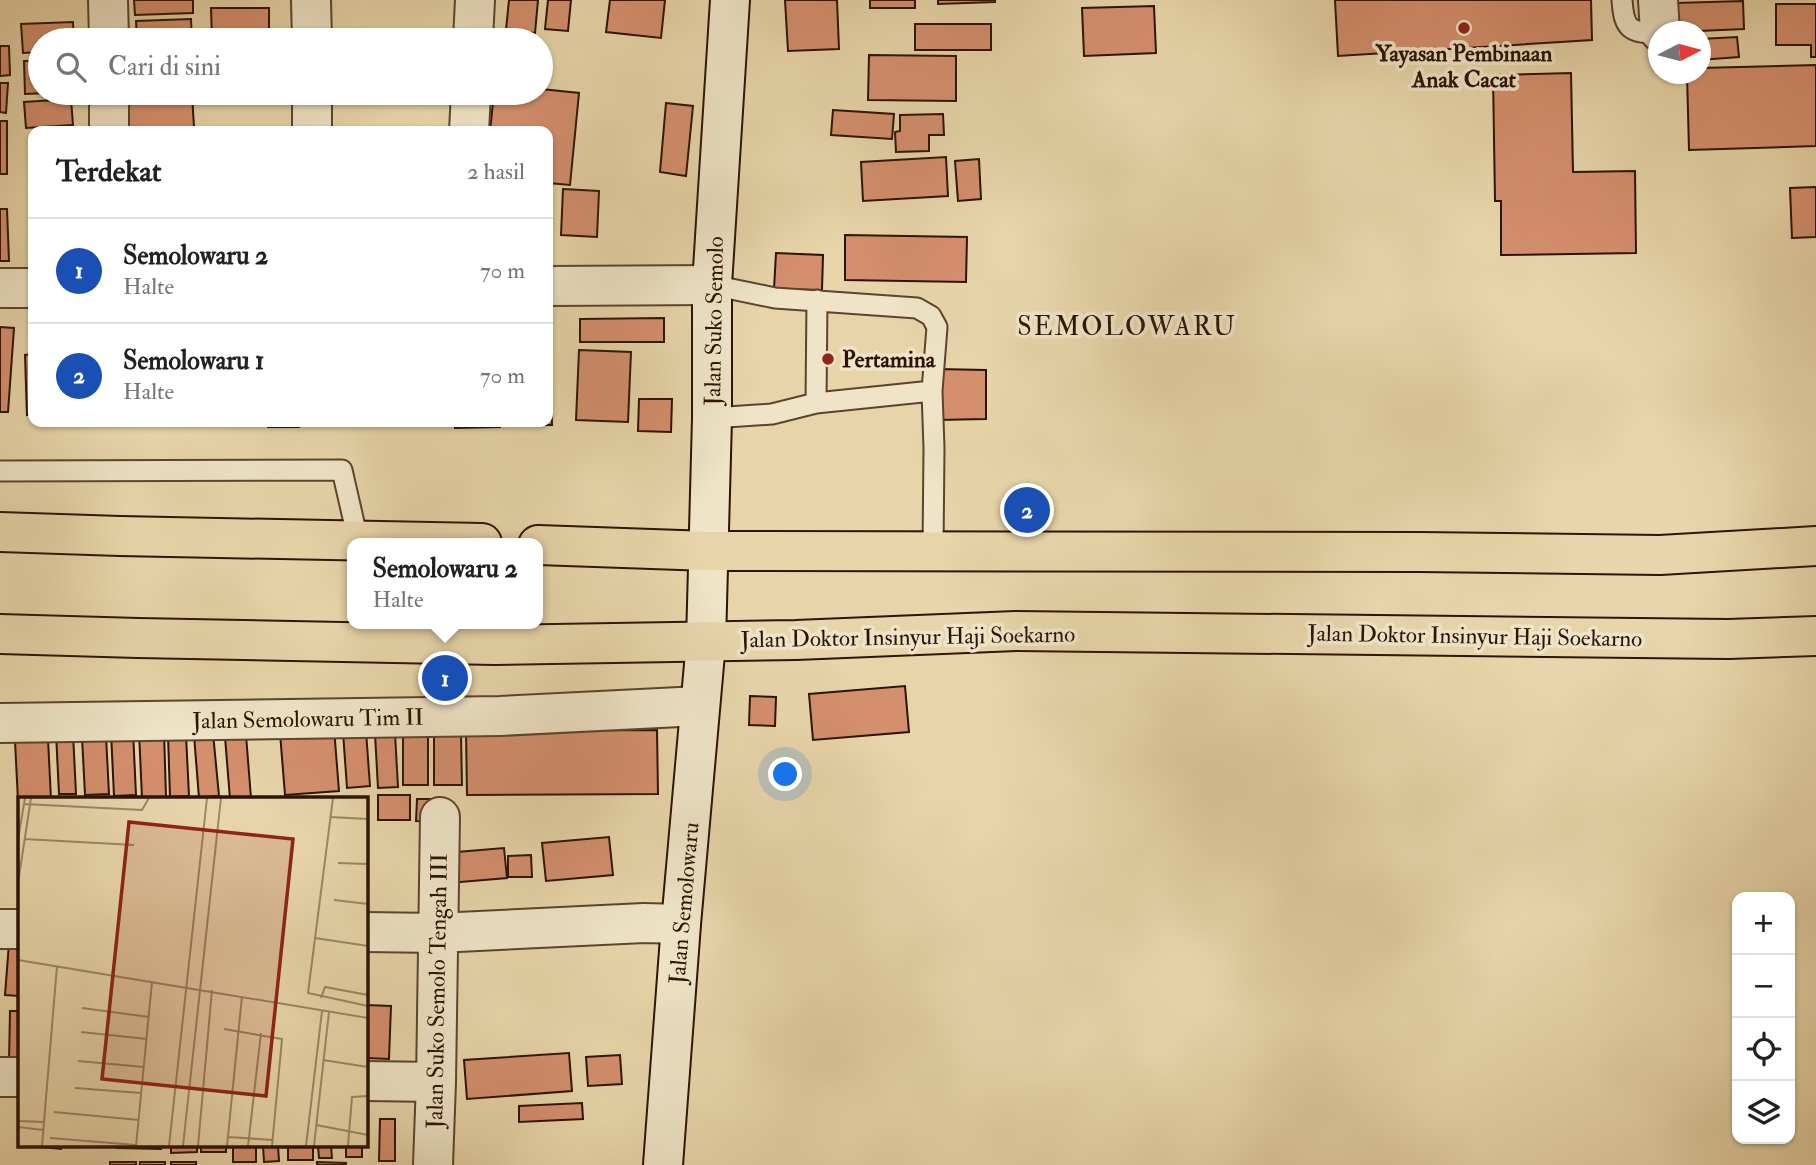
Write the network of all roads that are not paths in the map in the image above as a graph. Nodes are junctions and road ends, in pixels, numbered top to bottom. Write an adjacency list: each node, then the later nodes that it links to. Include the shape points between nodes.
1 (108, 0): 8 (street)
2 (311, 0): 9 (street)
3 (475, 0): 10 (street)
4 (730, 0): 18 (street, Jalan Suko Semolo)
5 (1622, 0): 11 (lane, via 1625,22 1635,32)
6 (1658, 0): 7 (street)
7 (1659, 21)
8 (109, 28)
9 (312, 28)
10 (474, 28)
11 (1648, 33)
12 (109, 105): 15 (street)
13 (312, 105): 16 (street)
14 (470, 105): 17 (street)
15 (109, 126)
16 (312, 126)
17 (469, 126)
18 (712, 285): 19 (street); 22 (lane, via 775,298); 25 (street, Jalan Suko Semolo)
19 (553, 286)
20 (0, 288): 21 (street)
21 (28, 288)
22 (817, 300): 23 (lane, via 917,308 931,316 937,327); 24 (lane)
23 (932, 391): 24 (lane); 32 (lane)
24 (816, 403): 25 (lane, via 772,414)
25 (712, 418): 33 (street, Jalan Suko Semolo)
26 (0, 471): 28 (lane, via 342,470)
27 (0, 532): 29 (main road)
28 (358, 538)
29 (347, 540)
30 (543, 545): 33 (main road)
31 (1816, 546): 32 (main road, via 1660,555)
32 (933, 550): 33 (main road)
33 (709, 551): 36 (street, Jalan Suko Semolo)
34 (0, 634): 36 (main road, Jalan Doktor Insinyur Haji Soekarno, via 495,645)
35 (1816, 636): 36 (main road, Jalan Doktor Insinyur Haji Soekarno, via 1728,639 1016,631)
36 (706, 642): 37 (street, Jalan Semolowaru)
37 (700, 706): 38 (street, Jalan Semolowaru Tim II, via 486,716); 40 (street, Jalan Semolowaru)
38 (0, 723)
39 (440, 817): 44 (street, Jalan Suko Semolo Tengah III)
40 (681, 924): 44 (street); 50 (street, Jalan Semolowaru)
41 (0, 929): 42 (street)
42 (18, 929)
43 (368, 932): 44 (street)
44 (437, 933): 48 (street, Jalan Suko Semolo Tengah III)
45 (0, 1077): 46 (street)
46 (18, 1077)
47 (368, 1081): 48 (street)
48 (436, 1082): 49 (street, Jalan Suko Semolo Tengah III)
49 (433, 1165)
50 (663, 1165)

